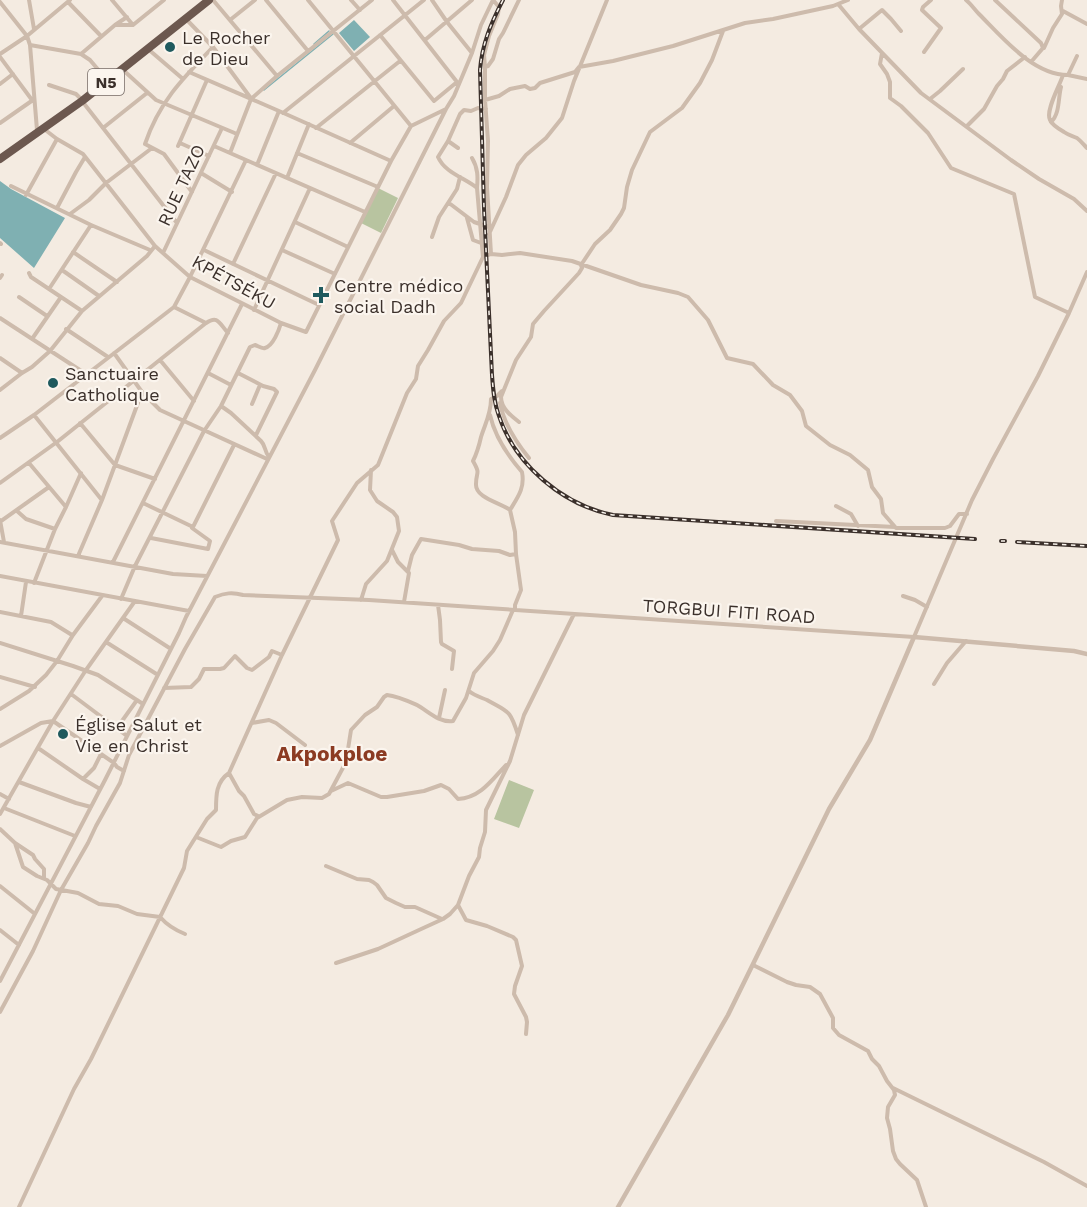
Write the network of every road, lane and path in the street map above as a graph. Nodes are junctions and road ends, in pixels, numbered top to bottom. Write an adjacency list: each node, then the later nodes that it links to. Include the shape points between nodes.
1 (29, 0): 38 (street)
2 (112, 0): 31 (street)
3 (151, 0): 27 (street)
4 (164, 0): 27 (street)
5 (204, 0): 70 (highway, N5)
6 (211, 0): 32 (highway, N5); 33 (street)
7 (255, 0): 33 (street)
8 (266, 0): 51 (street)
9 (308, 0): 40 (street)
10 (351, 0): 28 (street)
11 (372, 0): 28 (street)
12 (393, 0): 30 (street)
13 (424, 0): 30 (street)
14 (432, 0): 34 (street)
15 (472, 0): 34 (street)
16 (493, 0): 53 (street); 62 (street, via 499,12 485,46)
17 (519, 0): 62 (street, via 493,59)
18 (607, 0): 63 (street)
19 (848, 0): 26 (street)
20 (931, 0): 52 (street, via 922,10 941,28)
21 (966, 0): 59 (street)
22 (995, 0): 49 (street)
23 (1062, 0): 29 (street)
24 (69, 1): 38 (street); 45 (street)
25 (0, 2): 44 (street)
26 (838, 4): 39 (street); 41 (street)
27 (156, 6): 37 (street)
28 (360, 10): 40 (street)
29 (1062, 10): 35 (street); 49 (street)
30 (405, 15): 43 (street); 46 (street)
31 (127, 18): 36 (street); 37 (street)
32 (186, 18): 48 (street); 50 (highway, N5)
33 (230, 20): 68 (street)
34 (447, 22): 46 (street); 53 (street)
35 (1087, 24)
36 (115, 25): 37 (street); 45 (street)
37 (133, 25)
38 (34, 29): 44 (street)
39 (859, 29): 42 (street, via 882,10); 54 (street)
40 (333, 31): 51 (street); 57 (street)
41 (723, 31): 63 (street); 153 (street, via 700,83 682,108 650,132 632,170 621,214)
42 (901, 31)
43 (380, 35): 57 (street); 60 (street)
44 (27, 36): 47 (street); 56 (street)
45 (101, 36): 55 (street)
46 (425, 40): 75 (street)
47 (30, 45): 55 (street); 82 (street)
48 (213, 47): 66 (street); 80 (street)
49 (1043, 48): 61 (street)
50 (148, 49): 64 (highway, N5); 71 (street)
51 (308, 51): 68 (street)
52 (924, 52)
53 (472, 53): 75 (street)
54 (882, 53): 81 (street); 170 (street, via 880,64 890,82 890,98 928,133 951,168 1014,194 1035,297)
55 (81, 54): 70 (street)
56 (0, 55): 67 (street)
57 (354, 56): 74 (street); 88 (street)
58 (1077, 56): 69 (street)
59 (1025, 57): 61 (street); 94 (street, via 1007,70 984,109)
60 (401, 61): 74 (street); 75 (street, via 434,101)
61 (1031, 62): 69 (street)
62 (485, 67): 83 (street)
63 (579, 67): 83 (street, via 536,88 510,89); 140 (street, via 562,118 518,165)
64 (122, 69): 70 (highway, N5); 78 (street)
65 (963, 69): 81 (street)
66 (189, 72): 71 (street); 73 (street)
67 (13, 74): 76 (street); 82 (street)
68 (277, 76): 80 (street)
69 (1064, 76): 72 (street); 90 (street, via 1055,120); 90 (street, via 1048,114)
70 (107, 79): 79 (highway, N5)
71 (183, 79): 84 (street)
72 (1087, 79)
73 (207, 80): 80 (street); 89 (street)
74 (375, 82): 85 (street); 97 (street)
75 (458, 83): 86 (street)
76 (0, 84)
77 (49, 85): 79 (street)
78 (148, 93): 84 (street); 95 (street)
79 (81, 99): 95 (street); 98 (highway, N5)
80 (251, 99): 88 (street); 99 (street)
81 (930, 99): 94 (street)
82 (33, 100): 91 (street); 98 (street)
83 (484, 100): 87 (street)
84 (164, 103): 89 (street); 104 (street, via 145,144)
85 (394, 106): 93 (street); 102 (street)
86 (446, 109): 93 (street); 207 (street)
87 (486, 109): 101 (street, via 460,114); 139 (street)
88 (281, 112): 92 (street); 116 (street)
89 (193, 115): 96 (street); 109 (street, via 179,144)
90 (1051, 122): 106 (street)
91 (0, 123)
92 (309, 124): 97 (street); 108 (street)
93 (411, 126): 114 (street)
94 (967, 126): 131 (street)
95 (103, 128): 115 (street)
96 (222, 128): 99 (street); 103 (street, RUE TAZO)
97 (316, 128): 102 (street)
98 (40, 129): 100 (street, KPÉTSÉKU); 110 (highway, N5)
99 (237, 134): 107 (street)
100 (57, 139): 111 (street, KPÉTSÉKU); 128 (street)
101 (448, 141): 105 (street); 119 (street, via 438,157 450,172)
102 (350, 143): 114 (street)
103 (214, 146): 107 (street); 109 (street, RUE TAZO)
104 (152, 148): 115 (street); 126 (street, via 164,154)
105 (458, 148)
106 (1087, 148)
107 (230, 153): 113 (street)
108 (297, 153): 120 (street); 123 (street)
109 (209, 156): 117 (street, RUE TAZO)
110 (0, 157)
111 (85, 157): 121 (street, KPÉTSÉKU); 130 (street)
112 (472, 158): 125 (street)
113 (246, 160): 116 (street); 127 (street)
114 (391, 161): 123 (street)
115 (132, 164): 121 (street); 136 (street)
116 (257, 165): 118 (street)
117 (201, 173): 126 (street, RUE TAZO); 127 (street)
118 (276, 173): 120 (street); 152 (street)
119 (460, 177): 125 (street); 129 (street)
120 (287, 178): 124 (street)
121 (106, 183): 133 (street); 143 (street, KPÉTSÉKU)
122 (11, 186): 128 (street)
123 (378, 187): 132 (street)
124 (310, 188): 132 (street); 135 (street)
125 (477, 188): 137 (street)
126 (192, 192): 136 (street, RUE TAZO)
127 (232, 192): 146 (street)
128 (26, 195): 130 (street)
129 (449, 203): 134 (street); 141 (street)
130 (57, 208): 133 (street)
131 (1087, 211)
132 (365, 212): 144 (street)
133 (70, 214): 138 (street)
134 (467, 217): 137 (street); 142 (street, via 473,240)
135 (295, 222): 144 (street); 147 (street)
136 (177, 223): 149 (street, RUE TAZO)
137 (480, 224): 139 (street); 142 (street)
138 (91, 225): 145 (street); 148 (street)
139 (489, 226): 140 (street)
140 (489, 234): 150 (street)
141 (432, 237)
142 (482, 243): 151 (street)
143 (155, 246): 145 (street); 149 (street, KPÉTSÉKU)
144 (348, 247): 157 (street)
145 (150, 250): 160 (street)
146 (204, 250): 152 (street); 158 (street)
147 (282, 250): 157 (street); 159 (street)
148 (73, 252): 154 (street); 160 (street)
149 (163, 253): 158 (street, KPÉTSÉKU)
150 (491, 254): 151 (street); 153 (street, via 520,254)
151 (483, 257): 211 (street, via 461,303 444,321 418,366 416,379 378,465)
152 (233, 264): 159 (street)
153 (581, 265): 190 (street, via 579,273 533,324 531,338); 228 (street, via 688,297 708,320 728,358 753,364 773,385 790,395 802,411 806,426 868,470 883,513)
154 (62, 270): 161 (street); 162 (street)
155 (1087, 272): 170 (street)
156 (29, 273): 161 (street)
157 (334, 274): 166 (street)
158 (190, 277): 165 (street, KPÉTSÉKU); 167 (street)
159 (268, 281): 166 (street); 168 (street)
160 (117, 282): 162 (street)
161 (49, 289): 164 (street)
162 (99, 296): 169 (street)
163 (19, 297): 171 (street)
164 (61, 297): 169 (street); 171 (street)
165 (242, 304): 168 (street, KPÉTSÉKU); 176 (street)
166 (320, 305): 174 (street, KPÉTSÉKU, via 306,332)
167 (174, 306): 173 (street); 179 (street)
168 (254, 310): 174 (street, KPÉTSÉKU)
169 (82, 311): 175 (street)
170 (1069, 313): 223 (street)
171 (47, 316): 177 (street)
172 (0, 318): 177 (street)
173 (206, 323): 176 (street, via 216,319); 182 (street)
174 (281, 323): 185 (street, via 266,348 250,347)
175 (66, 329): 178 (street); 180 (street)
176 (228, 333): 184 (street)
177 (32, 339): 178 (street)
178 (50, 351): 183 (street); 186 (street)
179 (114, 353): 180 (street); 187 (street)
180 (109, 357): 186 (street)
181 (0, 358): 183 (street)
182 (160, 360): 187 (street); 194 (street)
183 (22, 373): 191 (street)
184 (208, 373): 188 (street); 194 (street)
185 (238, 373): 188 (street); 189 (street)
186 (86, 374): 197 (street)
187 (135, 380): 192 (street); 201 (street)
188 (232, 385): 196 (street)
189 (260, 385): 195 (street); 203 (street, via 277,393)
190 (504, 388): 193 (street); 200 (street, via 501,402)
191 (0, 390)
192 (142, 392): 199 (street, via 160,410); 210 (street)
193 (497, 396): 198 (street, via 491,399); 208 (street, via 511,433)
194 (194, 401): 199 (street)
195 (252, 404)
196 (221, 406): 202 (street); 203 (street)
197 (34, 415): 204 (street); 205 (street)
198 (490, 415): 220 (street, via 502,446 523,476 522,489); 220 (street, via 473,461 478,474 476,486 480,494)
199 (184, 422): 202 (street); 213 (street)
200 (519, 422)
201 (80, 423): 205 (street); 210 (street)
202 (204, 431): 206 (street); 222 (street)
203 (256, 435): 207 (street)
204 (1, 436)
205 (57, 442): 209 (street); 212 (street)
206 (234, 445): 207 (street); 227 (street)
207 (268, 458): 240 (street)
208 (529, 458)
209 (29, 463): 214 (street); 215 (street)
210 (115, 465): 213 (street); 216 (street)
211 (371, 470): 233 (street, via 369,485 373,496 393,512 399,523); 245 (street, via 357,483 332,520 338,540)
212 (81, 473): 216 (street); 219 (street)
213 (154, 479): 217 (street)
214 (0, 483)
215 (49, 487): 219 (street); 221 (street)
216 (102, 500): 235 (street)
217 (143, 503): 222 (street); 236 (street)
218 (836, 506): 226 (street, via 851,514)
219 (66, 507): 229 (street)
220 (510, 510): 234 (street)
221 (17, 511): 224 (street); 229 (street, via 26,519)
222 (163, 513): 227 (street); 230 (street)
223 (967, 514): 228 (street, via 960,514 945,528); 251 (street)
224 (0, 521): 231 (street)
225 (776, 521): 226 (street)
226 (858, 526): 228 (street)
227 (191, 527): 230 (street, via 210,541 208,549)
228 (895, 527)
229 (55, 529): 232 (street)
230 (151, 538): 237 (street)
231 (2, 542): 232 (street)
232 (47, 550): 235 (street); 242 (street)
233 (392, 550): 238 (street); 247 (street, via 366,584)
234 (516, 554): 238 (street, via 421,539); 252 (street, via 521,590)
235 (78, 556): 236 (street)
236 (112, 562): 237 (street)
237 (135, 567): 240 (street); 246 (street)
238 (408, 571): 249 (street)
239 (0, 576): 241 (street)
240 (207, 576): 253 (street)
241 (27, 582): 242 (street); 256 (street)
242 (34, 583): 243 (street)
243 (102, 596): 246 (street); 258 (street)
244 (903, 596): 251 (street)
245 (312, 597): 247 (street, TORGBUI FITI ROAD); 265 (street); 273 (street, TORGBUI FITI ROAD, via 233,592 215,597)
246 (120, 599): 248 (street)
247 (361, 600): 249 (street, TORGBUI FITI ROAD)
248 (135, 602): 253 (street); 257 (street)
249 (404, 602): 250 (street, TORGBUI FITI ROAD)
250 (438, 605): 252 (street, TORGBUI FITI ROAD); 267 (street, via 441,642 454,651)
251 (927, 608): 259 (street)
252 (514, 610): 255 (street, TORGBUI FITI ROAD); 275 (street, via 500,640 474,673)
253 (189, 611): 263 (street)
254 (0, 612): 256 (street)
255 (574, 614): 259 (street, TORGBUI FITI ROAD); 284 (street)
256 (21, 615): 258 (street, via 51,622)
257 (123, 618): 260 (street); 263 (street)
258 (73, 635): 266 (street)
259 (914, 637): 261 (street, TORGBUI FITI ROAD); 325 (street, via 870,740 829,809)
260 (106, 642): 268 (street); 269 (street)
261 (966, 642): 264 (street, TORGBUI FITI ROAD); 271 (street)
262 (0, 644): 266 (street)
263 (171, 649): 269 (street)
264 (1087, 654)
265 (282, 655): 273 (street, via 272,651 252,670 235,657 224,668 204,669 191,687); 286 (street)
266 (57, 662): 268 (street); 272 (street)
267 (452, 669)
268 (86, 670): 276 (street); 279 (street)
269 (158, 675): 280 (street)
270 (0, 677): 272 (street)
271 (934, 684)
272 (35, 687): 281 (street)
273 (164, 688): 296 (street, TORGBUI FITI ROAD)
274 (445, 690): 283 (street)
275 (469, 690): 277 (street); 278 (street)
276 (71, 694): 285 (street); 287 (street)
277 (473, 695): 278 (street); 282 (street)
278 (466, 698): 283 (street, via 453,721)
279 (136, 700): 280 (street); 287 (street)
280 (143, 704): 288 (street)
281 (0, 709)
282 (511, 716): 284 (street); 289 (street)
283 (438, 718): 301 (street, via 417,705 391,695 384,697 351,730 346,762)
284 (523, 718): 289 (street)
285 (53, 720): 290 (street); 292 (street); 293 (street)
286 (252, 723): 291 (street, via 269,720); 297 (street)
287 (117, 728): 288 (street)
288 (127, 736): 295 (street)
289 (518, 736): 294 (street)
290 (0, 745)
291 (305, 745)
292 (38, 748): 298 (street); 299 (street)
293 (101, 754): 295 (street); 298 (street)
294 (510, 761): 301 (street, via 487,787 460,800 441,785 387,798 348,783); 317 (street, via 486,810 479,856)
295 (114, 763): 296 (street); 300 (street)
296 (124, 771): 316 (street, TORGBUI FITI ROAD)
297 (229, 773): 307 (street); 310 (street, via 216,792 216,810)
298 (83, 779): 300 (street)
299 (20, 782): 303 (street); 304 (street)
300 (100, 789): 304 (street)
301 (331, 791): 307 (street, via 322,798 287,800)
302 (0, 794): 303 (street)
303 (9, 799): 305 (street)
304 (91, 807): 309 (street)
305 (4, 808): 306 (street); 309 (street)
306 (0, 814)
307 (258, 817): 310 (street, via 248,835 221,847)
308 (0, 829): 311 (street)
309 (75, 836): 314 (street)
310 (196, 837): 319 (street)
311 (15, 843): 313 (street, via 33,855 44,869); 313 (street, via 23,867)
312 (326, 866): 320 (street, via 369,880 386,898)
313 (44, 878): 314 (street)
314 (51, 883): 316 (street); 318 (street)
315 (0, 886): 318 (street)
316 (61, 891): 319 (street); 328 (street, TORGBUI FITI ROAD)
317 (458, 905): 320 (street); 329 (street, via 466,920 516,940 522,966 514,994 526,1017)
318 (35, 914): 323 (street)
319 (160, 917): 322 (street); 332 (street)
320 (443, 919): 324 (street, via 378,949)
321 (0, 930): 323 (street)
322 (184, 934)
323 (19, 945): 326 (street)
324 (336, 963)
325 (753, 965): 330 (street, via 820,994 833,1028 868,1051); 333 (street)
326 (2, 971): 327 (street)
327 (0, 981)
328 (0, 1012)
329 (526, 1034)
330 (892, 1088): 331 (street); 334 (street, via 895,1095 887,1118 893,1151 896,1160 917,1180)
331 (1087, 1186)
332 (19, 1207)
333 (618, 1207)
334 (926, 1207)

